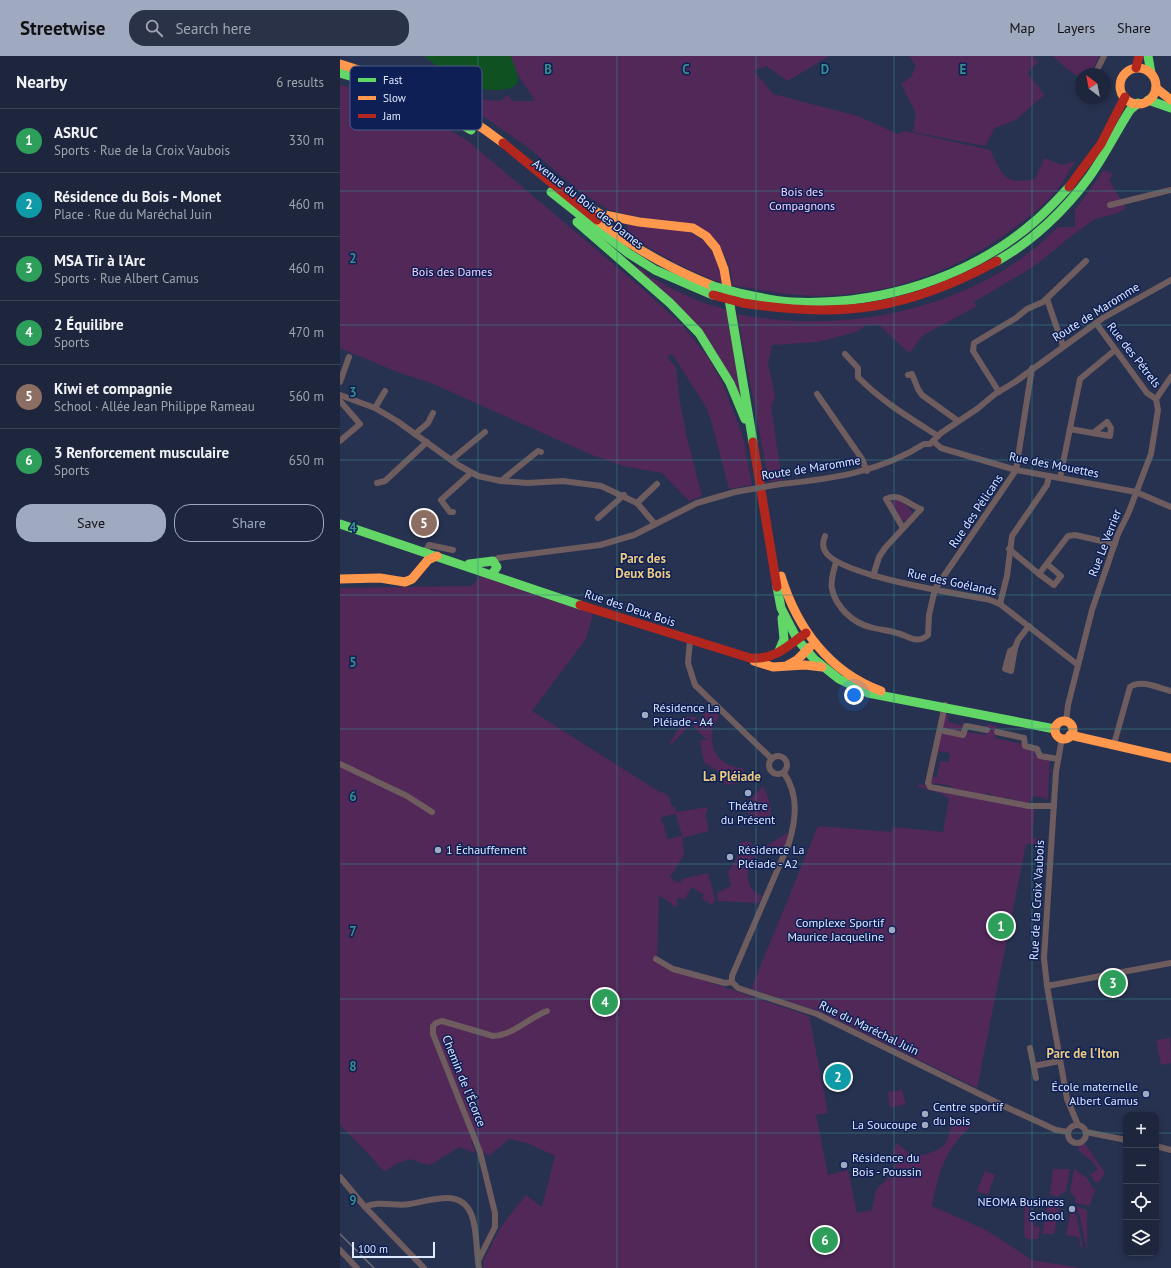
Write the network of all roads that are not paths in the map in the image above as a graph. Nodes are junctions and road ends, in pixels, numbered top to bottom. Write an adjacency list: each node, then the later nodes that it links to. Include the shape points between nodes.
1 (1104, 56): 6 (street)
2 (1140, 56): 7 (main road)
3 (1148, 56): 9 (main road)
4 (340, 64): 5 (main road, Avenue du Bois des Dames)
5 (350, 67)
6 (1098, 68)
7 (1136, 68): 9 (main road); 12 (main road, via 1122,78 1120,87)
8 (340, 73): 10 (main road, Avenue du Bois des Dames)
9 (1151, 73): 11 (main road)
10 (350, 76)
11 (1156, 88): 13 (main road); 14 (main road)
12 (1125, 98): 15 (main road); 24 (main road, Avenue du Bois des Dames, via 1117,117 1092,156 1061,196 1020,234 962,270 916,288 868,299 796,302)
13 (1148, 100): 15 (main road); 16 (main road)
14 (1171, 100)
15 (1138, 103): 24 (main road, Avenue du Bois des Dames, via 1130,110 1094,170 1064,207 1023,243 952,285 917,298 860,309 800,311)
16 (1171, 108)
17 (482, 129): 19 (main road, Avenue du Bois des Dames, via 518,155)
18 (469, 130): 19 (main road, Avenue du Bois des Dames)
19 (550, 186): 24 (main road, Avenue du Bois des Dames, bridge, via 656,260 713,291); 52 (main road, via 556,202 699,333 730,383); 52 (main road, via 600,214 639,222 693,228 706,236 716,248 724,269)
20 (1171, 190): 21 (street)
21 (1110, 205)
22 (1086, 261): 25 (street)
23 (1171, 280): 26 (street, Route de Maromme)
24 (743, 298)
25 (1047, 298): 27 (street); 36 (street, via 974,343 973,351)
26 (1096, 323): 27 (street, Route de Maromme); 28 (street, Rue des Pétrels)
27 (1063, 346): 31 (street, Route de Maromme)
28 (1115, 350): 39 (street, Rue des Pétrels, via 1147,393); 44 (street, via 1080,378)
29 (845, 354): 48 (street, via 858,368 858,377 869,388 888,404)
30 (349, 357): 34 (street)
31 (1032, 368): 36 (street, Route de Maromme); 55 (street, Rue des Pélicans)
32 (908, 375): 43 (street, via 912,374 922,394)
33 (1171, 377): 39 (street)
34 (340, 382)
35 (385, 391): 41 (street)
36 (999, 392): 43 (street, Route de Maromme)
37 (817, 394): 56 (street, via 862,459)
38 (340, 395): 41 (street)
39 (1156, 399): 63 (street, Rue Le Verrier, via 1158,410 1153,444 1146,470)
40 (340, 401): 49 (street, via 360,424)
41 (375, 408): 47 (street)
42 (433, 413): 47 (street, via 428,423)
43 (958, 421): 48 (street, Route de Maromme)
44 (1070, 428): 46 (street); 59 (street)
45 (484, 432): 54 (street)
46 (1092, 433)
47 (415, 434): 51 (street)
48 (938, 436): 50 (street, Route de Maromme)
49 (340, 441)
50 (933, 441): 55 (street, Rue des Mouettes, via 941,448); 56 (street, Route de Maromme)
51 (427, 442): 54 (street); 61 (street, via 384,481)
52 (753, 442): 71 (main road)
53 (541, 452): 60 (street, via 538,451)
54 (451, 460): 57 (street)
55 (1016, 470): 58 (street, Rue des Mouettes); 85 (street, Rue des Pélicans)
56 (867, 471): 70 (street, Route de Maromme, bridge, via 735,492 697,503)
57 (471, 473): 60 (street); 67 (street, via 441,500 450,512)
58 (1049, 476): 59 (street, Rue des Mouettes); 75 (street, via 1047,485 1012,536)
59 (1060, 478): 63 (street, Rue des Mouettes)
60 (501, 481): 64 (street, via 583,482)
61 (377, 483)
62 (657, 484): 65 (street)
63 (1136, 492): 66 (street, Rue des Mouettes); 74 (street, Rue Le Verrier)
64 (624, 495): 65 (street); 68 (street)
65 (638, 503): 70 (street)
66 (1171, 507)
67 (453, 512)
68 (598, 518)
69 (340, 524): 77 (main road)
70 (655, 524): 81 (street, Route de Maromme, via 634,535 600,545 504,558)
71 (768, 524): 87 (main road); 89 (main road, via 786,594)
72 (903, 528): 72 (street, via 920,509 907,504 898,496 892,496 886,499); 83 (street, via 879,558)
73 (825, 536): 79 (street, via 825,552)
74 (1115, 544): 80 (street, via 1068,536); 97 (street, Rue Le Verrier, via 1092,610)
75 (1009, 549): 82 (street); 86 (street, via 1008,576)
76 (453, 550): 77 (street, via 429,545)
77 (425, 552): 78 (main road)
78 (437, 556): 81 (main road, via 459,563); 84 (main road, via 428,560 412,579 405,582 380,578)
79 (836, 562): 83 (street, Rue des Goélands); 85 (street, via 832,589 844,610 856,622 914,640 928,635 929,615)
80 (1047, 564): 82 (street); 82 (street, via 1061,576 1054,585)
81 (491, 567): 91 (main road, Rue des Deux Bois, via 504,578)
82 (1039, 574)
83 (873, 576): 85 (street, Rue des Goélands)
84 (340, 579)
85 (935, 589): 86 (street, Rue des Goélands)
86 (1000, 604): 88 (street, Rue des Goélands)
87 (781, 608): 90 (main road); 95 (main road, via 785,638)
88 (1029, 626): 93 (street); 97 (street, Rue des Goélands)
89 (806, 633): 90 (main road, Rue des Deux Bois); 92 (main road)
90 (797, 639): 94 (main road); 95 (main road, Rue des Deux Bois)
91 (690, 640): 96 (main road, Rue des Deux Bois); 110 (street, via 688,663 695,685)
92 (815, 643): 94 (main road); 101 (main road, via 841,669 874,689)
93 (1015, 648)
94 (806, 650): 98 (main road, via 797,660); 99 (main road)
95 (778, 652): 96 (main road, Rue des Deux Bois, via 767,658)
96 (750, 658): 98 (main road, Rue des Deux Bois, via 771,667)
97 (1078, 665): 102 (street, Rue Le Verrier)
98 (785, 666): 99 (main road, Rue des Deux Bois)
99 (822, 667): 101 (main road, via 849,685 876,695)
100 (1171, 691): 108 (street, via 1141,684 1130,687)
101 (944, 708): 103 (main road, via 968,709 976,714); 104 (street)
102 (1066, 722): 103 (main road, via 1060,722); 107 (main road, via 1072,726)
103 (1055, 729): 107 (main road, via 1057,736)
104 (940, 730): 105 (street, via 963,735 966,726); 114 (street, via 928,783 930,787 1029,806)
105 (987, 730)
106 (996, 732): 111 (street, via 1024,738 1025,746 1037,749 1040,756)
107 (1068, 735): 108 (main road); 111 (street, Rue de la Croix Vaubois)
108 (1114, 744): 109 (main road)
109 (1171, 758)
110 (772, 759): 113 (street, via 769,763 771,771); 113 (street, via 780,756 785,759 787,765)
111 (1058, 759): 114 (street, Rue de la Croix Vaubois)
112 (340, 764): 115 (street, via 407,796)
113 (784, 773): 118 (street, via 793,791 795,823 789,843 732,976)
114 (1054, 806): 119 (street, Rue de la Croix Vaubois, via 1044,958)
115 (432, 812)
116 (656, 959): 118 (street, Rue du Maréchal Juin, via 673,969 725,983)
117 (1171, 963): 119 (street)
118 (732, 982): 126 (street, Rue du Maréchal Juin, via 738,988 817,1014 1008,1108 1056,1130)
119 (1047, 986): 122 (street, Rue de la Croix Vaubois)
120 (547, 1011): 134 (street, Chemin de l'Écorce, via 501,1036 442,1021 433,1026 433,1034 480,1152 495,1213 496,1227)
121 (1030, 1048): 123 (street)
122 (1060, 1061): 123 (street); 125 (street, Rue de la Croix Vaubois, via 1069,1106)
123 (1034, 1066): 124 (street)
124 (1036, 1078)
125 (1078, 1125): 126 (street, via 1073,1126); 127 (street)
126 (1068, 1132): 127 (street, via 1071,1140 1077,1143 1084,1140)
127 (1086, 1132): 128 (street)
128 (1123, 1139)
129 (1159, 1147): 130 (street)
130 (1171, 1150)
131 (340, 1177): 132 (street)
132 (365, 1207): 134 (street, via 374,1204 409,1205 436,1199 454,1199 466,1205 474,1219); 136 (street)
133 (340, 1250): 135 (street)
134 (478, 1265)
135 (357, 1268)
136 (424, 1268)

